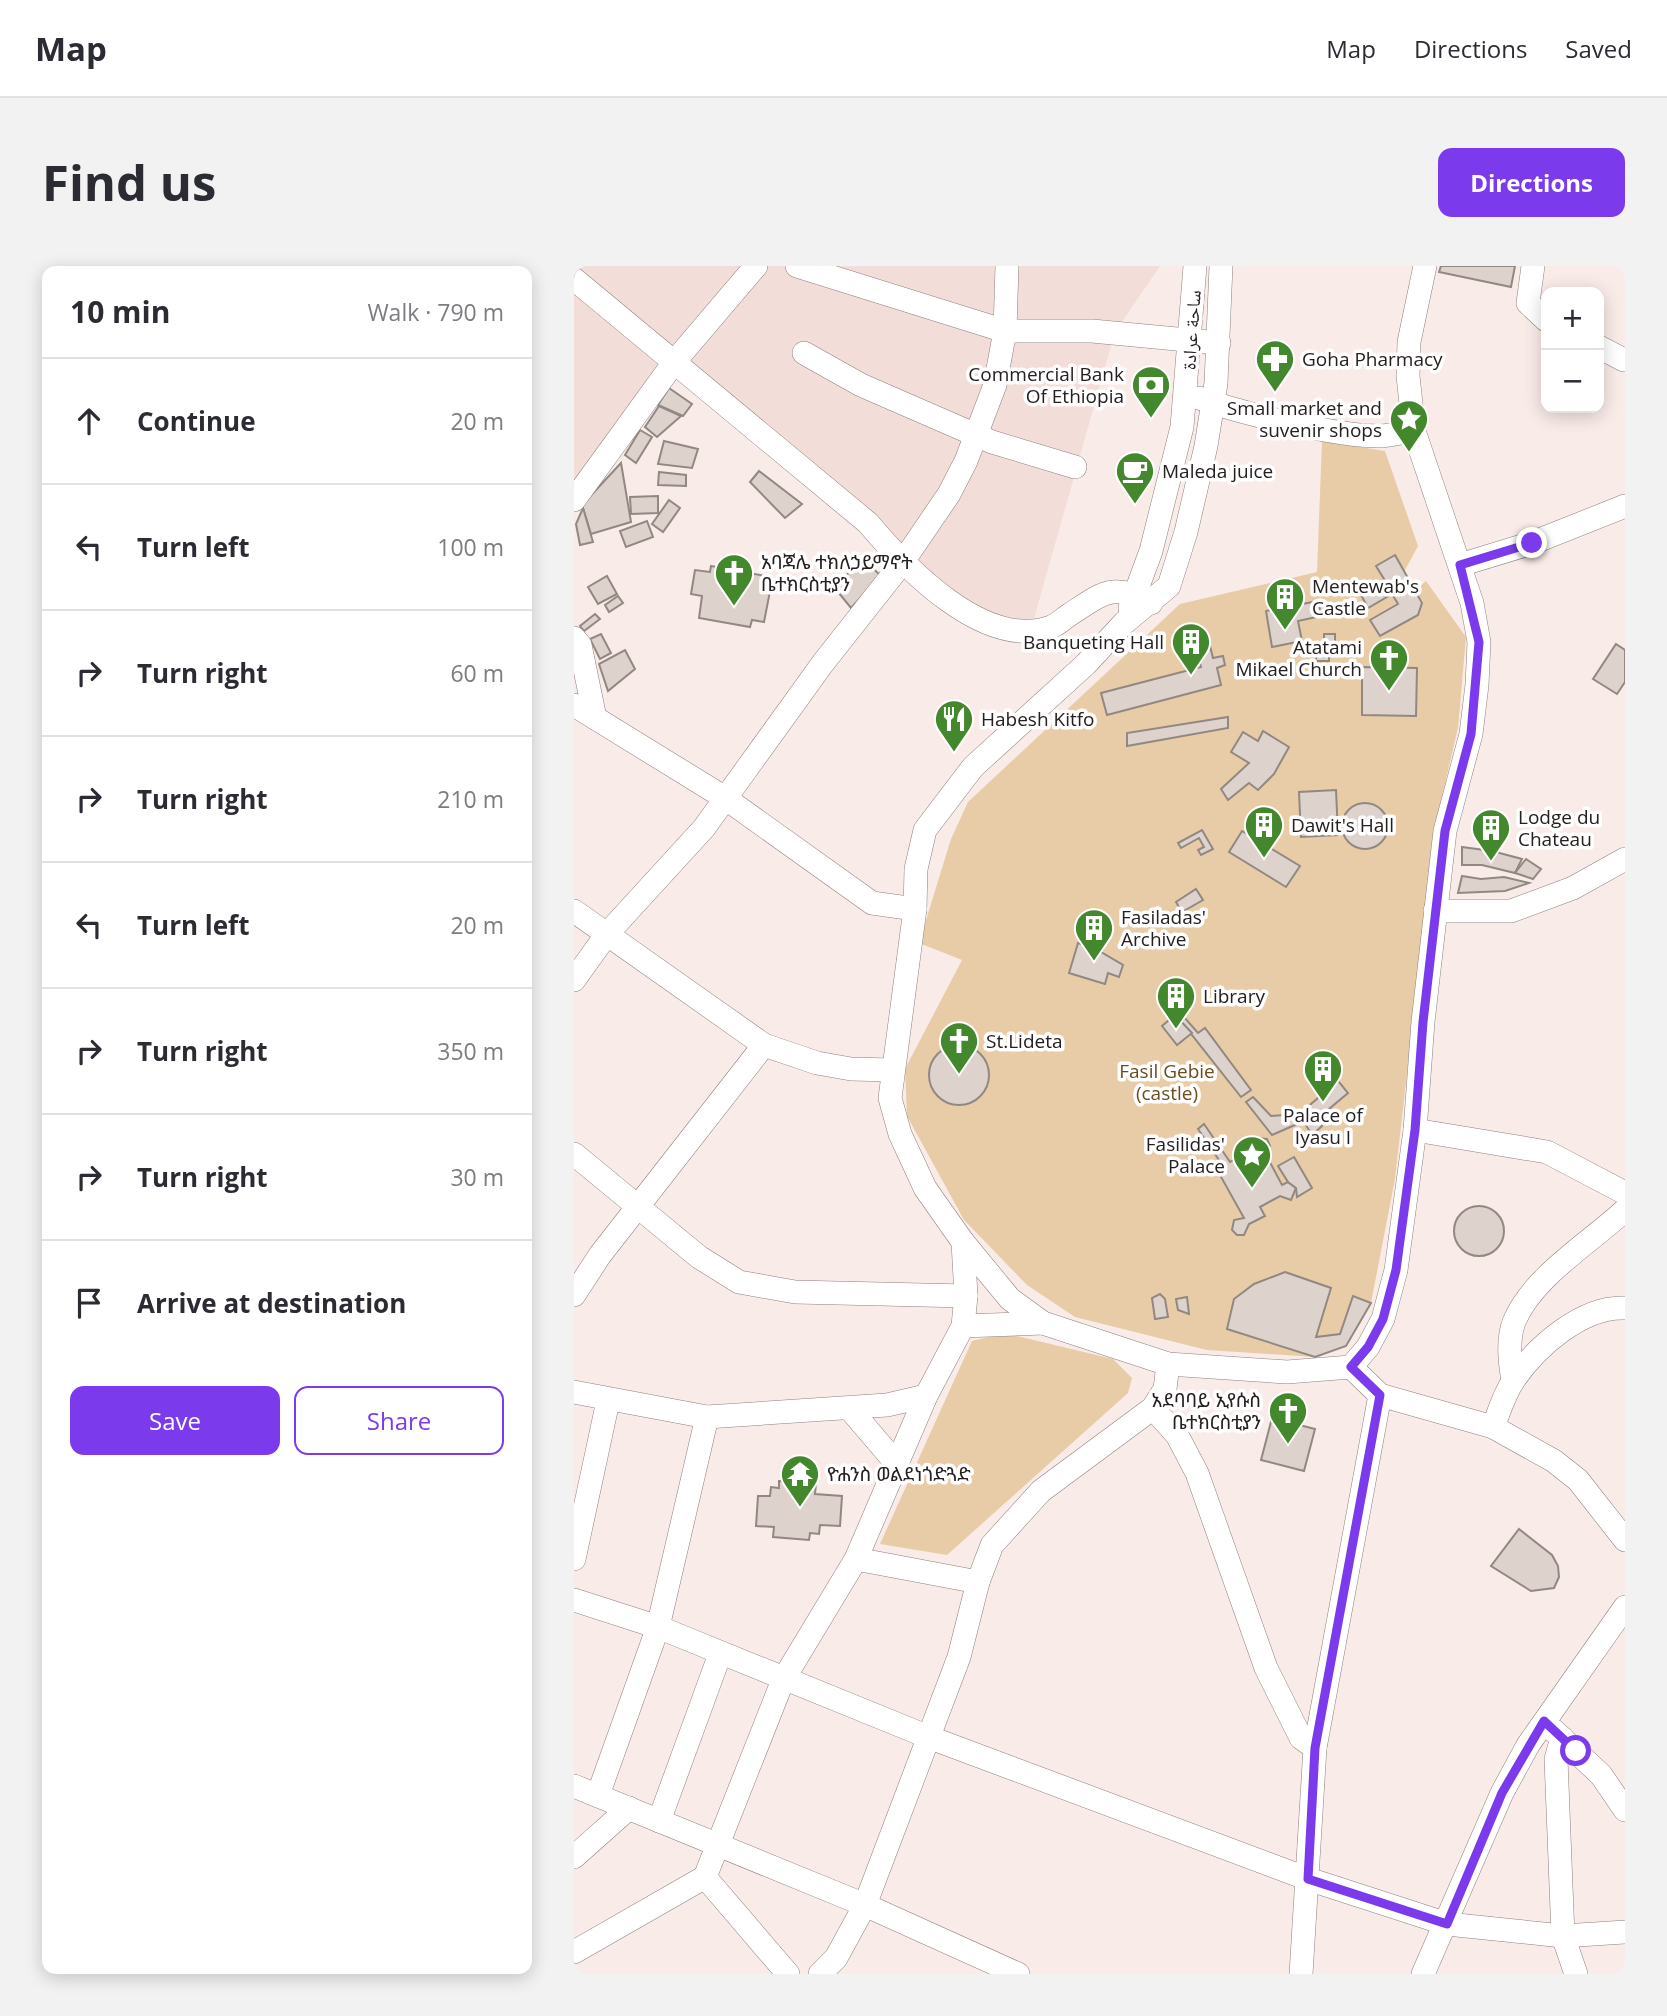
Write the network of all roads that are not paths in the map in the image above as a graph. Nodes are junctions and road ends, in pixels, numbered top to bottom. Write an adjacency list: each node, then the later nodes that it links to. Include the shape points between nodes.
1 (756, 266): 16 (street)
2 (797, 266): 10 (street)
3 (1007, 266): 10 (street)
4 (1195, 266): 11 (street, ساحة عرادة)
5 (1221, 266): 12 (street)
6 (1425, 266): 19 (street, via 1409,342)
7 (1533, 266): 9 (street, via 1528,303)
8 (574, 279): 16 (street)
9 (1541, 315)
10 (1005, 331): 11 (street); 20 (street, via 995,385)
11 (1191, 338): 12 (street); 17 (street, ساحة عرادة)
12 (1219, 343): 18 (street)
13 (1604, 350): 15 (street)
14 (804, 353): 20 (street, via 861,384)
15 (1625, 360)
16 (675, 362): 22 (street); 26 (street, via 868,523)
17 (1187, 393): 18 (street); 24 (street, ساحة عرادة)
18 (1213, 403): 19 (street, via 1350,432 1381,436); 25 (street)
19 (1414, 431): 27 (street)
20 (976, 433): 21 (street); 26 (street, via 949,494)
21 (1075, 467)
22 (574, 500)
23 (1625, 506): 27 (street, via 1532,543)
24 (1158, 523): 25 (street); 28 (street, ساحة عرادة)
25 (1186, 532): 28 (street, via 1169,586)
26 (902, 563): 28 (street, via 957,607 992,624 1019,630 1051,627 1107,590); 32 (street)
27 (1460, 565): 36 (street, via 1479,642 1477,685 1471,734 1445,831)
28 (1143, 598): 34 (street, via 1086,664 973,767 942,804 925,830 915,869)
29 (574, 638): 31 (street, via 580,645)
30 (574, 705): 31 (street)
31 (595, 718): 32 (street)
32 (725, 798): 34 (street, via 872,903); 37 (street, via 704,828)
33 (1624, 861): 36 (street, via 1573,888 1511,911)
34 (915, 909): 40 (street)
35 (574, 911): 37 (street)
36 (1435, 911): 41 (street)
37 (607, 934): 38 (street); 39 (street)
38 (574, 980)
39 (764, 1045): 40 (street, via 817,1063); 44 (street)
40 (893, 1070): 46 (street, via 890,1098 900,1134 925,1188)
41 (1415, 1130): 43 (street, via 1547,1152); 53 (street, via 1391,1295 1368,1347)
42 (574, 1154): 44 (street)
43 (1625, 1192)
44 (640, 1206): 47 (street); 48 (street, via 699,1257 739,1282 795,1292)
45 (1625, 1210): 54 (street, via 1567,1258 1523,1305 1513,1323)
46 (963, 1242): 48 (street); 50 (street, via 1010,1299)
47 (574, 1295)
48 (966, 1296): 51 (street)
49 (1625, 1308): 54 (street, via 1595,1312 1573,1324)
50 (1043, 1323): 51 (street); 52 (street)
51 (963, 1326): 57 (street)
52 (1168, 1364): 53 (street, via 1287,1372); 60 (street, via 1165,1389)
53 (1351, 1367): 56 (street)
54 (1513, 1381): 62 (street)
55 (574, 1392): 58 (street)
56 (1380, 1395): 62 (street); 76 (street)
57 (926, 1396): 59 (street); 63 (street)
58 (608, 1401): 61 (street); 65 (street)
59 (849, 1408): 61 (street); 63 (street)
60 (1153, 1408): 67 (street, via 1041,1491 992,1545); 76 (street, via 1177,1435 1197,1473 1266,1668 1301,1738)
61 (707, 1417): 70 (street)
62 (1493, 1427): 64 (street, via 1578,1480)
63 (897, 1463): 66 (street)
64 (1625, 1540)
65 (574, 1559)
66 (856, 1559): 67 (street); 72 (street)
67 (978, 1583): 74 (street, via 960,1657)
68 (574, 1600): 70 (street)
69 (1625, 1607): 73 (street)
70 (658, 1628): 71 (street); 78 (street)
71 (720, 1654): 72 (street); 81 (street)
72 (783, 1680): 74 (street); 82 (street)
73 (1544, 1721): 75 (street); 87 (street, via 1502,1793)
74 (931, 1738): 85 (street); 86 (street)
75 (1562, 1738): 80 (street, via 1601,1775); 89 (street, via 1556,1759)
76 (1315, 1748): 85 (street)
77 (574, 1786): 78 (street)
78 (598, 1795): 79 (street)
79 (629, 1808): 81 (street); 83 (street)
80 (1625, 1810)
81 (659, 1821): 82 (street)
82 (716, 1846): 84 (street); 86 (street)
83 (574, 1857)
84 (705, 1877): 90 (street); 92 (street)
85 (1308, 1879): 87 (street); 95 (street)
86 (865, 1905): 91 (street); 93 (street, via 836,1958)
87 (1447, 1924): 89 (street); 96 (street)
88 (1625, 1932): 89 (street)
89 (1563, 1936): 97 (street)
90 (574, 1952)
91 (983, 1968): 94 (street)
92 (788, 1974)
93 (820, 1974)
94 (1018, 1974)
95 (1301, 1974)
96 (1423, 1974)
97 (1576, 1974)

